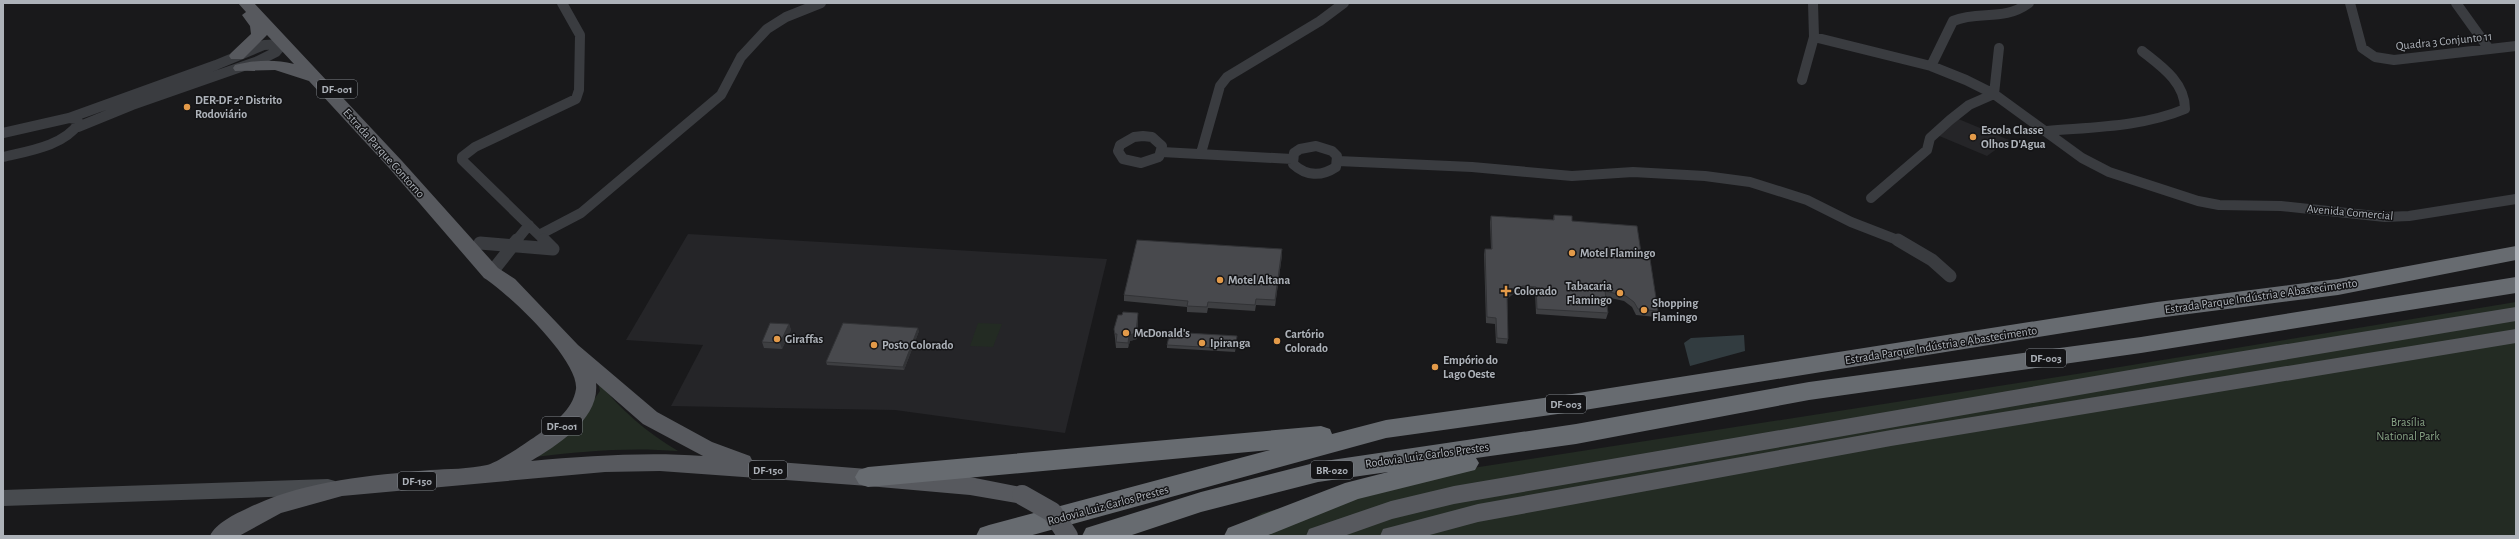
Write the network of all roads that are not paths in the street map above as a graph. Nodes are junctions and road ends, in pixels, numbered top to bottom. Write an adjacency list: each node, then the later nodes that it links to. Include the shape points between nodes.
1 (240, 3): 17 (main road, via 260,30 256,40)
2 (246, 3): 12 (main road, Estrada Parque Contorno / DF-001)
3 (256, 3): 12 (main road, Estrada Parque Contorno / DF-001)
4 (562, 3): 34 (street, via 580,35 579,90 576,99 475,147 462,157 462,160)
5 (822, 3): 35 (street, via 787,15 766,28 740,58 729,86 721,95 601,198 581,213)
6 (1344, 3): 28 (street, via 1320,21 1227,77 1220,86)
7 (1813, 3): 11 (street)
8 (2029, 3): 18 (street, via 2004,16 1971,17 1953,21)
9 (2350, 3): 15 (street, Quadra 3 Conjunto 11, via 2362,48 2375,57 2394,60)
10 (2456, 3): 15 (street)
11 (1814, 37): 18 (street, Avenida Comercial); 19 (street)
12 (288, 42): 17 (street, via 268,57); 20 (main road, Estrada Parque Contorno / DF-001); 36 (main road, Estrada Parque Contorno / DF-001, via 383,136)
13 (2516, 46): 15 (street, Quadra 3 Conjunto 11)
14 (1999, 48): 22 (street)
15 (2489, 49)
16 (2142, 51): 25 (street, via 2168,73 2180,88 2186,102 2185,109 2174,115 2154,119)
17 (239, 62): 20 (main road, via 286,65); 21 (street)
18 (1931, 66): 22 (street, Avenida Comercial)
19 (1802, 80)
20 (318, 82): 39 (main road, Estrada Parque Contorno / DF-001)
21 (173, 86): 23 (street); 24 (street)
22 (1994, 94): 25 (street, Avenida Comercial); 32 (street, via 1969,105 1950,120 1930,138 1927,150)
23 (69, 118): 24 (street, via 78,121); 26 (street)
24 (78, 127): 29 (street, via 44,146)
25 (2047, 131): 33 (street, Avenida Comercial, via 2082,158 2109,172 2183,198 2219,206 2281,206 2409,216)
26 (3, 133)
27 (1162, 152): 28 (street)
28 (1201, 153): 30 (street)
29 (3, 157)
30 (1292, 158): 31 (street, via 1300,149 1316,146 1332,151); 31 (street, via 1297,170 1314,175 1331,171)
31 (1338, 161): 40 (street, via 1472,167 1572,176 1633,172 1705,176 1750,182 1807,200 1851,222 1894,238 1932,260)
32 (1872, 198)
33 (2516, 199)
34 (529, 225): 35 (street); 37 (street)
35 (539, 235): 37 (street, via 554,249)
36 (480, 243): 37 (street); 39 (main road, Estrada Parque Contorno / DF-001)
37 (512, 247): 39 (street)
38 (2516, 253): 45 (highway, Estrada Parque Indústria e Abastecimento / DF-003, via 2338,287 2157,310 1572,403)
39 (494, 269): 44 (main road, Estrada Parque Contorno / DF-001)
40 (1950, 276)
41 (2516, 285): 46 (highway, DF-003, via 2140,345 1809,391)
42 (2516, 314): 61 (main road, via 2173,370 1454,494 1391,510)
43 (2516, 336): 62 (main road, via 1892,438 1478,513)
44 (571, 350): 47 (main road, Estrada Parque Contorno / DF-001, via 650,418 704,448); 48 (main road, Estrada Parque Contorno / DF-001, via 584,376 586,390 576,413 533,451)
45 (1366, 433): 49 (highway, via 1249,441); 56 (highway, Rodovia Luiz Carlos Prestes / BR-020)
46 (1576, 434): 59 (highway, Rodovia Luiz Carlos Prestes / BR-020, via 1318,472 1201,502); 60 (highway, via 1504,456 1354,490)
47 (764, 470): 48 (main road, DF-150, via 660,462 566,466); 49 (main road, DF-150)
48 (491, 473): 50 (main road, DF-150)
49 (868, 477): 53 (main road, DF-150, via 904,481 937,490)
50 (414, 481): 51 (main road, DF-150); 54 (main road, via 301,504 275,511)
51 (342, 487): 52 (main road); 54 (main road, DF-150, via 298,497)
52 (3, 498)
53 (1019, 499): 57 (main road, via 1053,526); 58 (main road, bridge, via 1052,512)
54 (246, 524): 55 (main road, DF-150)
55 (221, 536)
56 (989, 536)
57 (1059, 536)
58 (1068, 536)
59 (1095, 536)
60 (1238, 536)
61 (1317, 536)
62 (1391, 536)

